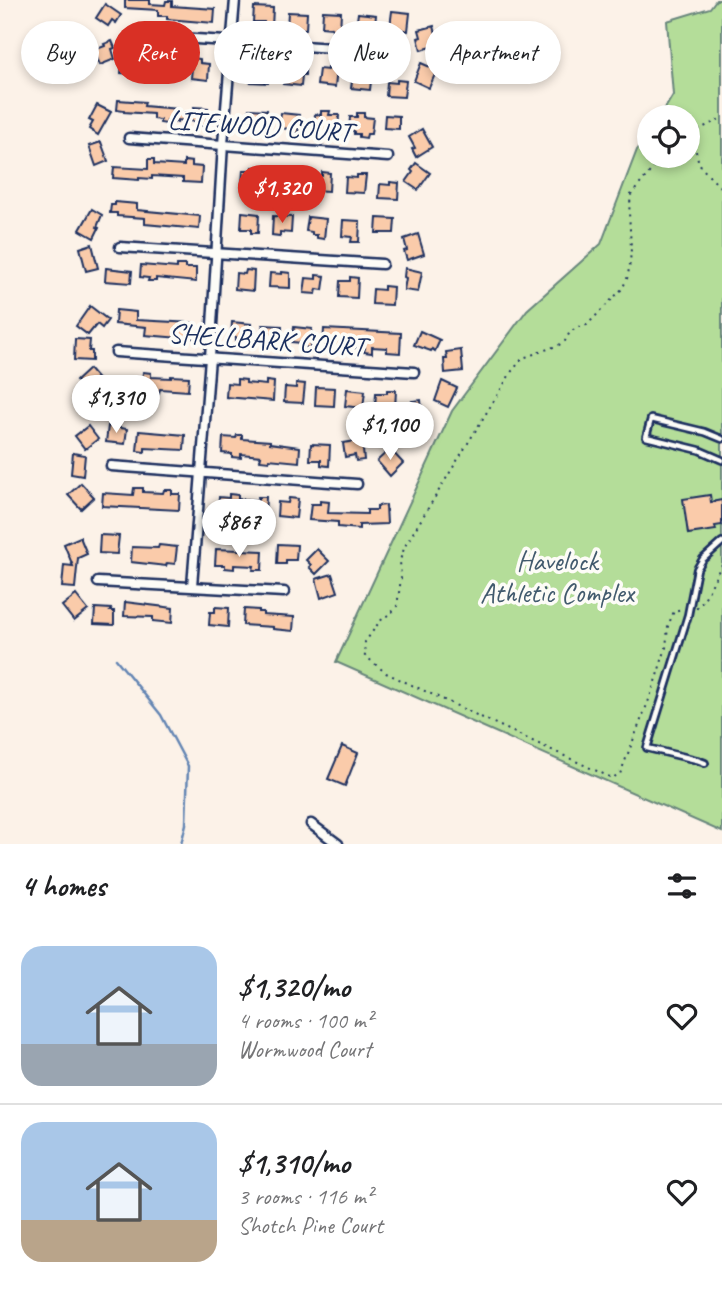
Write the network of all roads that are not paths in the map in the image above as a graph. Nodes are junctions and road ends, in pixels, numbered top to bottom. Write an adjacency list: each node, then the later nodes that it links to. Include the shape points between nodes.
1 (235, 0): 2 (street)
2 (233, 21)
3 (228, 84): 5 (street)
4 (129, 138): 5 (street, LITEWOOD COURT)
5 (223, 145): 6 (street, LITEWOOD COURT); 8 (street)
6 (388, 156)
7 (120, 247): 8 (street)
8 (217, 253): 9 (street); 11 (street)
9 (382, 264)
10 (116, 352): 11 (street, SHELLBARK COURT)
11 (210, 358): 12 (street, SHELLBARK COURT); 16 (street)
12 (414, 372)
13 (722, 439): 14 (lane, via 651,419 646,437)
14 (722, 460)
15 (111, 466): 16 (street)
16 (201, 473): 17 (street); 20 (street)
17 (357, 484)
18 (722, 542): 22 (lane, via 697,569 648,748)
19 (98, 582): 20 (street)
20 (192, 586): 21 (street)
21 (284, 592)
22 (705, 763)
23 (312, 824): 24 (street)
24 (338, 844)

